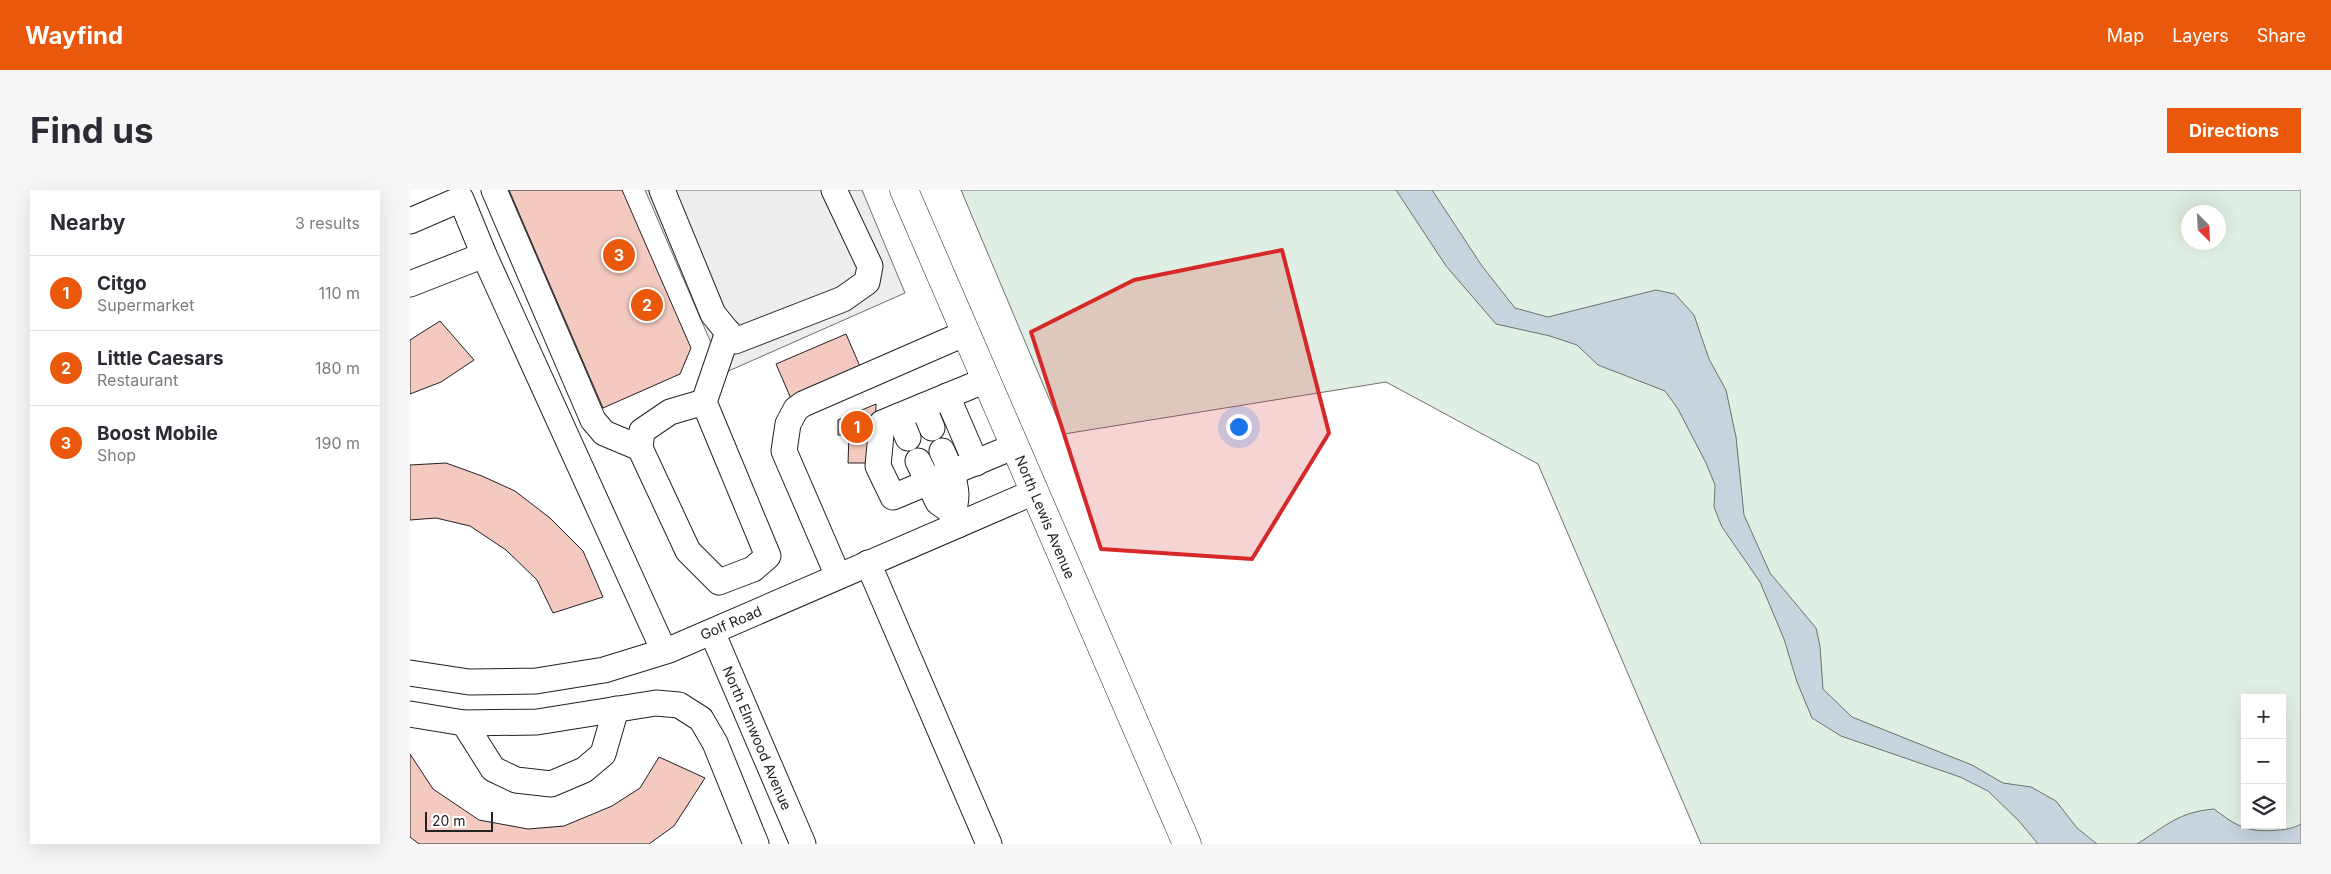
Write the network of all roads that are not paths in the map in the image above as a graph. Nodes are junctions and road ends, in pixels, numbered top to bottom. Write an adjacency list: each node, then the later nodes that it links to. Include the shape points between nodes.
1 (494, 190): 14 (street, via 593,420 604,433)
2 (662, 190): 9 (street, via 713,314)
3 (834, 190): 9 (street, via 870,266 867,282 843,299)
4 (904, 190): 8 (main road, North Lewis Avenue)
5 (410, 221): 6 (street, via 461,199)
6 (484, 255): 7 (street); 23 (street)
7 (410, 284)
8 (966, 333): 10 (main road, North Lewis Avenue); 21 (street, via 803,404 796,409 788,424 784,451)
9 (732, 336): 12 (street)
10 (986, 380): 11 (street); 13 (main road, North Lewis Avenue)
11 (947, 396): 16 (street); 17 (street, via 927,417 904,427 882,423 878,466 893,497)
12 (704, 402): 14 (street, via 670,412 642,431); 14 (street, via 768,556 753,570 719,582 688,551)
13 (1015, 446): 16 (street); 18 (main road, North Lewis Avenue)
14 (640, 448)
15 (947, 462): 16 (street); 17 (street); 19 (street, via 956,494)
16 (976, 463)
17 (923, 472): 19 (street, via 938,502)
18 (1034, 492): 19 (street, Golf Road); 31 (main road, North Lewis Avenue)
19 (955, 519): 20 (street, Golf Road)
20 (868, 564): 21 (street, Golf Road); 30 (street)
21 (838, 576): 22 (street, Golf Road)
22 (712, 632): 23 (street, Golf Road); 29 (street, North Elmwood Avenue)
23 (664, 651): 24 (street, Golf Road, via 604,670 536,682)
24 (411, 678)
25 (616, 709): 27 (street, via 537,722); 27 (street, via 604,754 584,770 551,784 516,780 494,769); 28 (street, via 656,702 679,705 701,719 715,743)
26 (410, 714): 27 (street)
27 (464, 723)
28 (756, 844)
29 (803, 844)
30 (989, 844)
31 (1187, 844)

